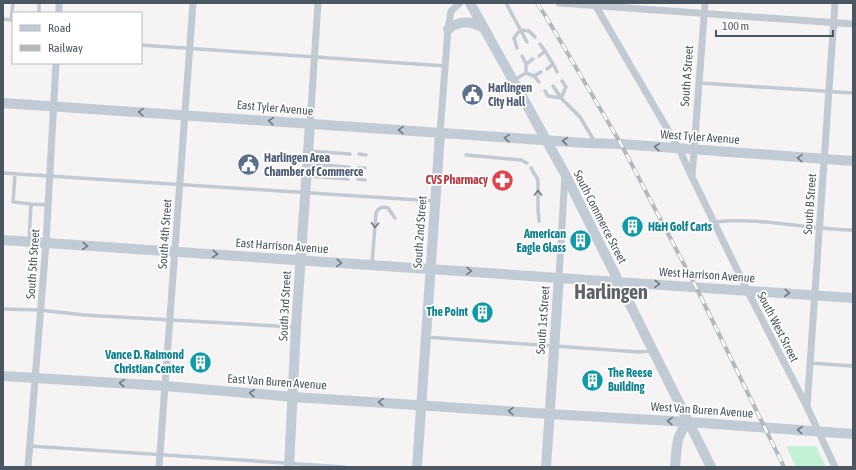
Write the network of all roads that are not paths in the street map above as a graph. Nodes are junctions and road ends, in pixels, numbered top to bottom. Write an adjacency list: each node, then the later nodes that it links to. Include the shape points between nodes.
1 (193, 3): 22 (street, South 4th Street)
2 (318, 3): 27 (street, South 3rd Street)
3 (460, 3): 16 (street, South 2nd Street, via 451,11)
4 (470, 3): 15 (main road, South Commerce Street)
5 (506, 3): 17 (lane)
6 (559, 3): 9 (street)
7 (705, 3): 10 (street, South A Street)
8 (835, 3): 13 (street, South B Street)
9 (595, 4): 10 (street); 54 (street)
10 (704, 14): 13 (street); 41 (street, South A Street)
11 (3, 19): 12 (lane)
12 (12, 20)
13 (833, 23): 14 (street); 44 (street, South B Street)
14 (853, 24)
15 (484, 28): 16 (main road, via 475,23 465,22 454,24); 38 (main road, South Commerce Street)
16 (448, 29): 32 (street, South 2nd Street)
17 (520, 30): 18 (lane, via 529,31); 19 (lane); 23 (lane, via 514,38)
18 (535, 37)
19 (527, 42)
20 (540, 44): 24 (lane)
21 (142, 45): 22 (lane)
22 (190, 48): 27 (lane); 49 (street, South 4th Street)
23 (517, 48)
24 (545, 52): 26 (lane); 31 (lane)
25 (522, 56): 30 (lane)
26 (539, 56)
27 (314, 57): 32 (lane); 50 (street, South 3rd Street)
28 (533, 59): 30 (lane)
29 (56, 64): 48 (street, South 5th Street)
30 (526, 64): 36 (lane)
31 (553, 64): 33 (lane); 35 (lane)
32 (445, 66): 51 (street, South 2nd Street)
33 (547, 69)
34 (541, 72): 37 (lane)
35 (557, 72)
36 (526, 73): 37 (lane); 38 (lane)
37 (534, 76): 40 (lane)
38 (513, 81): 52 (main road, South Commerce Street)
39 (562, 81): 46 (lane, via 566,87)
40 (539, 82)
41 (700, 83): 44 (lane); 55 (street, South A Street)
42 (553, 86): 46 (lane)
43 (545, 91): 46 (lane, via 548,96)
44 (829, 91): 45 (lane); 61 (street, South B Street)
45 (853, 93)
46 (561, 98): 53 (lane, via 580,117)
47 (3, 103): 48 (main road, East Tyler Avenue)
48 (54, 106): 49 (main road, East Tyler Avenue, one-way to 48); 72 (street, South 5th Street)
49 (184, 114): 50 (main road, East Tyler Avenue, one-way to 49); 78 (street, South 4th Street)
50 (310, 124): 51 (main road, East Tyler Avenue, one-way to 50); 56 (main road, South 3rd Street)
51 (440, 133): 52 (main road, East Tyler Avenue, one-way to 51); 80 (main road, South 2nd Street)
52 (546, 140): 53 (main road, West Tyler Avenue, one-way to 52); 71 (main road, South Commerce Street)
53 (596, 143): 54 (main road, West Tyler Avenue, one-way to 53)
54 (678, 149): 55 (main road, West Tyler Avenue); 74 (street, South West Street)
55 (695, 150): 61 (main road, West Tyler Avenue, one-way to 55); 74 (street)
56 (308, 151): 57 (lane); 64 (main road, South 3rd Street)
57 (350, 154)
58 (359, 154): 59 (lane)
59 (366, 155)
60 (466, 155): 63 (lane, via 521,160)
61 (824, 159): 62 (main road, West Tyler Avenue); 86 (street, South B Street)
62 (853, 161)
63 (527, 163)
64 (307, 164): 65 (lane); 73 (main road, South 3rd Street)
65 (349, 167)
66 (358, 168): 67 (lane)
67 (365, 168)
68 (531, 168): 84 (lane, one-way to 68, via 538,180)
69 (3, 173): 70 (lane)
70 (15, 174): 72 (lane); 81 (lane, via 13,202)
71 (564, 174): 95 (street, South 1st Street); 96 (main road, South Commerce Street)
72 (50, 176): 78 (lane); 82 (street, South 5th Street)
73 (306, 176): 75 (lane); 79 (main road, South 3rd Street)
74 (692, 177): 85 (street, South West Street)
75 (348, 179)
76 (358, 180): 77 (lane)
77 (364, 180)
78 (180, 184): 79 (lane); 91 (street, South 4th Street)
79 (305, 193): 80 (lane); 92 (main road, South 3rd Street)
80 (435, 201): 94 (main road, South 2nd Street)
81 (31, 204): 82 (lane); 89 (lane)
82 (48, 205): 90 (street, South 5th Street)
83 (395, 218): 93 (lane, one-way to 93, via 388,208 381,207 377,210)
84 (539, 221)
85 (714, 222): 86 (lane, via 755,221); 97 (street, South West Street)
86 (820, 228): 87 (lane); 98 (street, South B Street)
87 (853, 230)
88 (3, 240): 89 (main road, East Harrison Avenue)
89 (29, 242): 90 (main road, East Harrison Avenue)
90 (46, 243): 91 (main road, East Harrison Avenue, one-way to 91); 101 (street, South 5th Street)
91 (175, 252): 92 (main road, East Harrison Avenue, one-way to 92); 102 (street, South 4th Street)
92 (300, 260): 93 (main road, East Harrison Avenue, one-way to 93); 103 (main road, South 3rd Street)
93 (372, 265): 94 (main road, East Harrison Avenue)
94 (430, 268): 95 (main road, East Harrison Avenue, one-way to 95); 104 (main road, South 2nd Street)
95 (558, 277): 96 (main road, West Harrison Avenue); 105 (main road, South 1st Street)
96 (618, 282): 97 (main road, West Harrison Avenue, one-way to 97); 106 (main road, South Commerce Street)
97 (747, 290): 98 (main road, West Harrison Avenue, one-way to 98); 114 (street, South West Street)
98 (815, 295): 99 (main road, West Harrison Avenue); 107 (street, South B Street)
99 (853, 298)
100 (3, 309): 101 (lane)
101 (40, 310): 102 (lane); 110 (street, South 5th Street)
102 (170, 320): 103 (lane); 111 (street, South 4th Street)
103 (296, 328): 112 (main road, South 3rd Street)
104 (426, 337): 105 (lane); 113 (main road, South 2nd Street)
105 (554, 346): 106 (lane); 115 (main road, South 1st Street)
106 (653, 351): 116 (main road, South Commerce Street)
107 (810, 363): 108 (lane); 114 (street, South B Street)
108 (853, 366)
109 (3, 376): 110 (main road, East Van Buren Avenue)
110 (35, 378): 111 (main road, East Van Buren Avenue, one-way to 110); 119 (street, South 5th Street)
111 (165, 386): 112 (main road, East Van Buren Avenue, one-way to 111); 120 (street, South 4th Street)
112 (294, 396): 113 (main road, East Van Buren Avenue, one-way to 112); 121 (main road, South 3rd Street)
113 (421, 405): 115 (main road, East Van Buren Avenue, one-way to 113); 125 (main road, South 2nd Street)
114 (807, 407): 117 (street, South West Street)
115 (550, 414): 116 (main road, West Van Buren Avenue, one-way to 115); 126 (main road, South 1st Street)
116 (688, 422): 117 (main road, West Van Buren Avenue, one-way to 116); 127 (main road, via 680,431); 128 (main road, South Commerce Street)
117 (818, 432): 118 (main road, West Van Buren Avenue); 129 (street, South West Street)
118 (853, 434)
119 (30, 446): 120 (lane); 122 (street, South 5th Street)
120 (160, 454): 121 (lane); 123 (street, South 4th Street)
121 (289, 465): 124 (lane)
122 (28, 467)
123 (159, 467)
124 (344, 467)
125 (417, 467)
126 (546, 467)
127 (675, 467)
128 (711, 467)
129 (835, 467)

